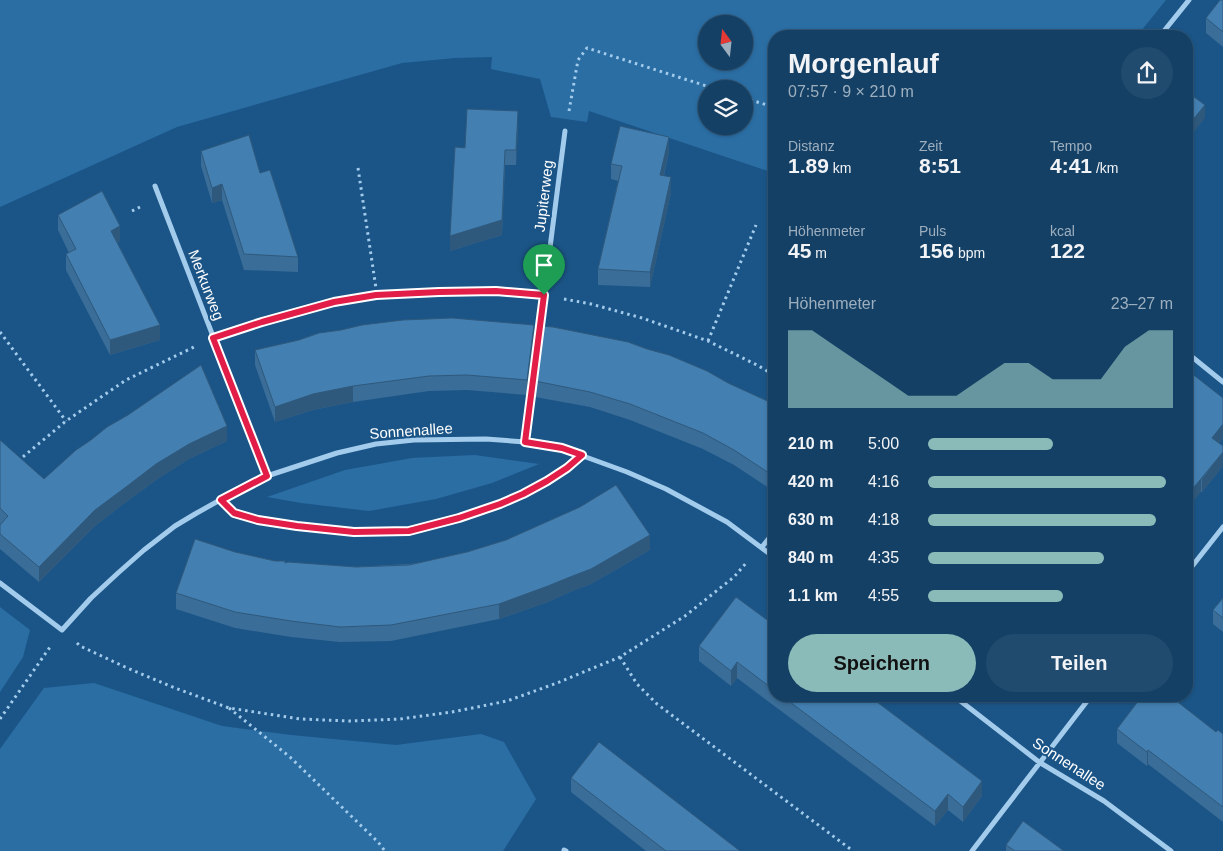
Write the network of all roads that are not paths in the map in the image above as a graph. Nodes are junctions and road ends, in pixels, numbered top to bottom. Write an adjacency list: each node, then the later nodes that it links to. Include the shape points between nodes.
1 (1189, 0): 2 (street)
2 (1165, 30)
3 (565, 131): 7 (street, Jupiterweg)
4 (155, 186): 9 (street, Merkurweg)
5 (1193, 358): 6 (street)
6 (1223, 382)
7 (525, 442): 8 (street, Sonnenallee); 9 (street, Sonnenallee, via 444,439 376,444)
8 (582, 455): 10 (street, via 567,468 523,494 459,518 409,531 354,532 258,520 234,513); 13 (street, Sonnenallee, via 682,498 727,522)
9 (267, 476): 10 (street, Sonnenallee)
10 (221, 500): 16 (street, Sonnenallee, via 175,526 144,550 91,598 62,630)
11 (1223, 527): 15 (street)
12 (768, 540): 13 (street)
13 (762, 548): 14 (street, Sonnenallee)
14 (768, 552)
15 (1193, 565)
16 (0, 583)
17 (962, 702): 19 (street, Sonnenallee)
18 (1086, 702): 19 (street)
19 (1039, 762): 20 (street); 21 (street, Sonnenallee, via 1104,801)
20 (972, 851)
21 (1171, 851)

